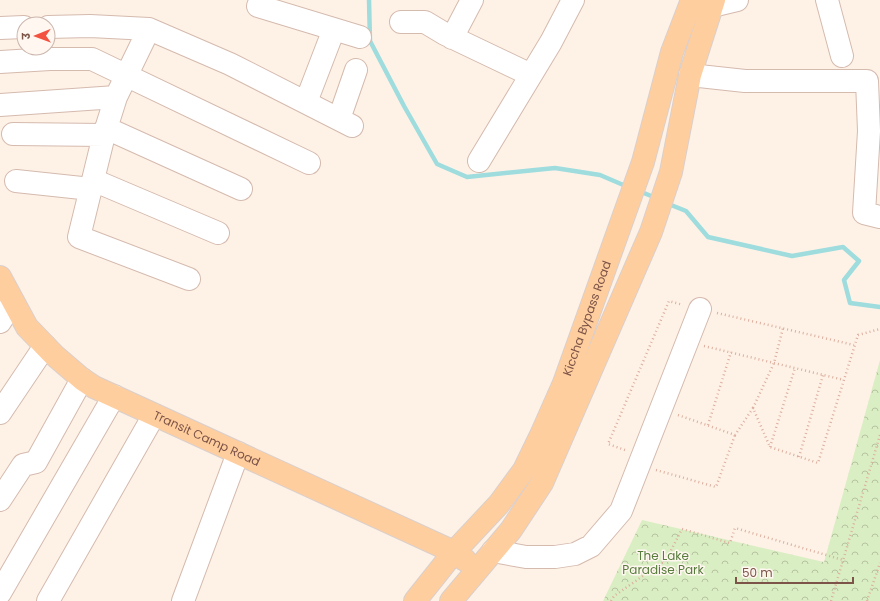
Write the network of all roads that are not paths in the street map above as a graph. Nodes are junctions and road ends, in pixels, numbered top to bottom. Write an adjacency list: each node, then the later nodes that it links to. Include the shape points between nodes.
1 (261, 0): 12 (street, via 258,6)
2 (472, 0): 14 (street)
3 (573, 0): 19 (street)
4 (737, 0): 6 (street)
5 (828, 0): 15 (street)
6 (706, 2): 20 (main road); 46 (main road, Kiccha Bypass Road, via 672,52 643,162 564,383 541,435 524,470 499,504)
7 (401, 22): 14 (street, via 425,22)
8 (16, 27): 10 (street)
9 (56, 27): 11 (street)
10 (0, 28)
11 (149, 29): 18 (street); 22 (street, via 230,64)
12 (334, 29): 13 (street); 22 (street)
13 (360, 37)
14 (452, 38): 19 (street)
15 (842, 56)
16 (0, 62): 18 (street, via 92,59)
17 (356, 70): 22 (street, via 345,122)
18 (125, 75): 21 (street); 28 (street)
19 (531, 75): 27 (street)
20 (690, 75): 26 (street, via 745,81 867,81 869,131); 47 (main road, via 671,172 651,232 542,483)
21 (116, 97): 23 (street); 24 (street)
22 (306, 102)
23 (0, 105)
24 (105, 132): 25 (street); 30 (street); 31 (street)
25 (13, 134)
26 (874, 156): 32 (street, via 864,213)
27 (480, 161)
28 (309, 163)
29 (16, 181): 30 (street)
30 (92, 185): 33 (street); 35 (street, via 80,237)
31 (240, 189)
32 (880, 216)
33 (218, 234)
34 (0, 277): 36 (main road, Transit Camp Road)
35 (189, 279)
36 (13, 302): 38 (street); 39 (main road, Transit Camp Road, via 27,327)
37 (700, 309): 47 (street, via 621,511 591,546 574,554 526,557)
38 (0, 322)
39 (45, 346): 40 (main road, Transit Camp Road); 42 (street)
40 (82, 379): 41 (main road, Transit Camp Road); 45 (street, via 36,462 23,465)
41 (114, 396): 43 (main road, Transit Camp Road); 49 (street)
42 (0, 413)
43 (154, 415): 44 (main road, Transit Camp Road); 50 (street)
44 (238, 453): 46 (main road, Transit Camp Road); 51 (street)
45 (0, 500)
46 (454, 552): 48 (main road, Transit Camp Road); 52 (main road, Kiccha Bypass Road)
47 (493, 552): 48 (main road)
48 (478, 569): 53 (main road)
49 (0, 593)
50 (48, 601)
51 (183, 601)
52 (416, 601)
53 (451, 601)

